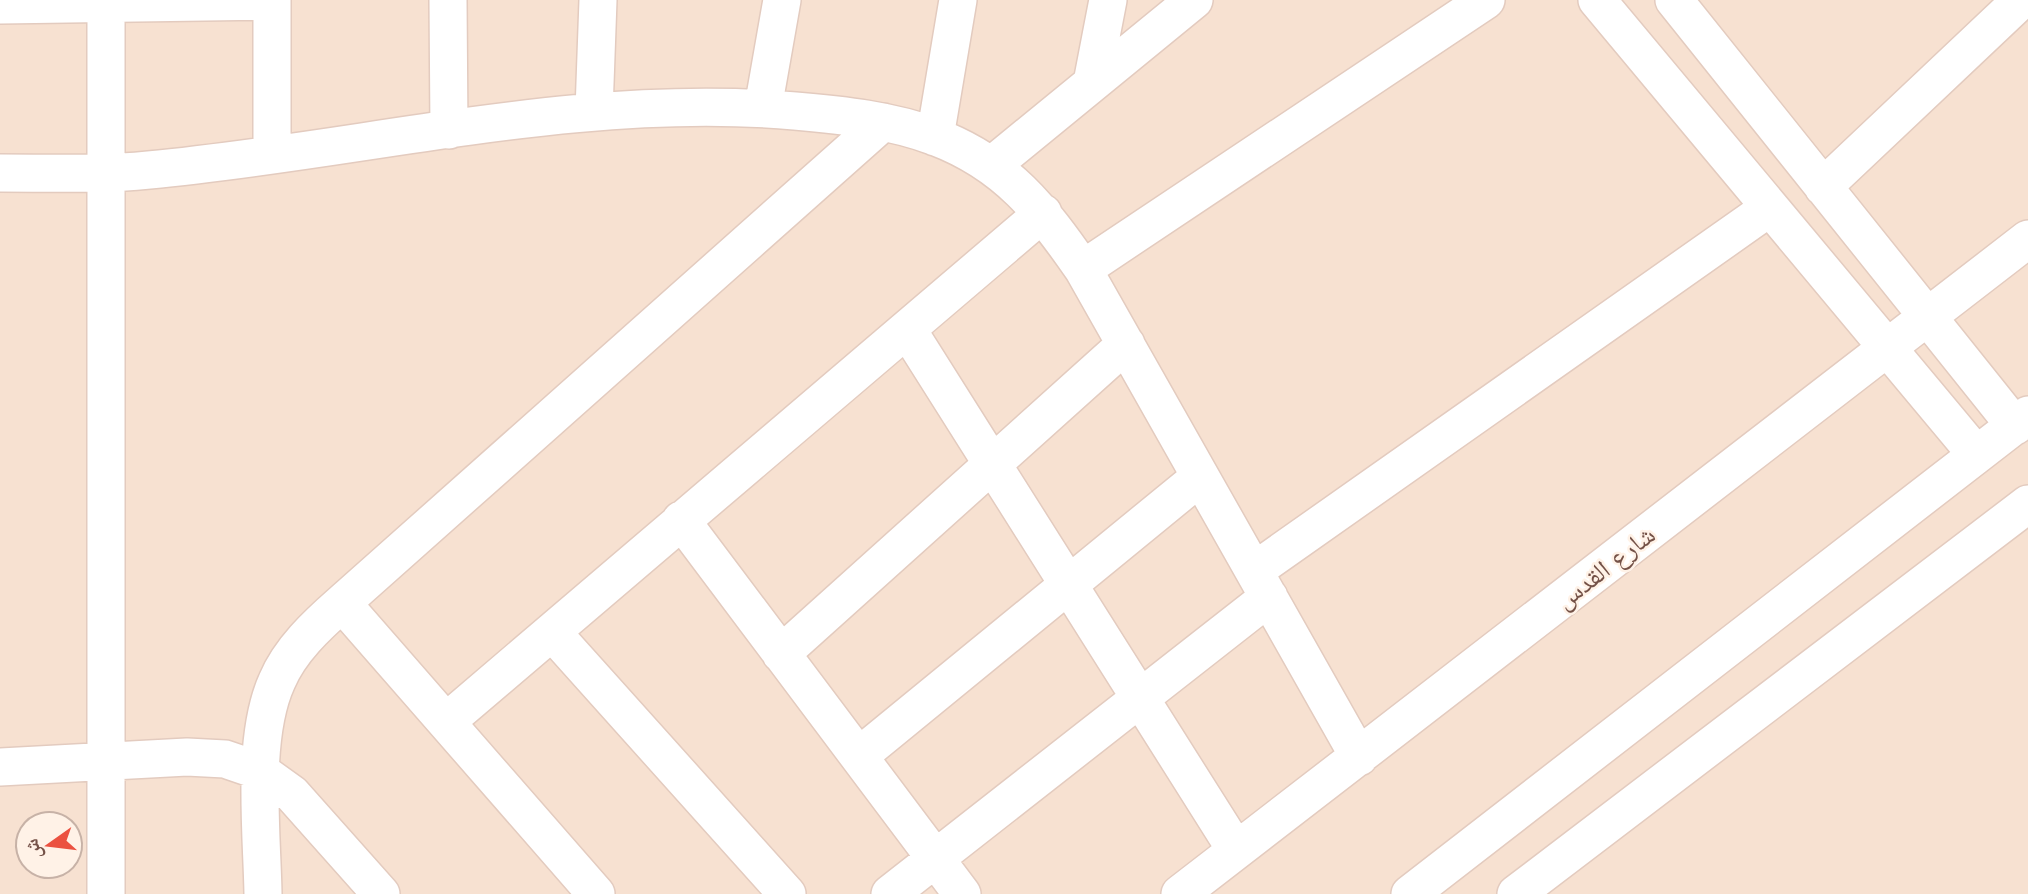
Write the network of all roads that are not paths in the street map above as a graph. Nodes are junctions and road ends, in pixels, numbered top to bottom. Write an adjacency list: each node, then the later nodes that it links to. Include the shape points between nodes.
1 (272, 0): 12 (street); 20 (street)
2 (448, 0): 18 (street)
3 (598, 0): 16 (street)
4 (782, 0): 15 (street)
5 (958, 0): 19 (street)
6 (1108, 0): 14 (street)
7 (1194, 0): 14 (street)
8 (1486, 0): 28 (street)
9 (1597, 0): 25 (street)
10 (1674, 0): 24 (street)
11 (2021, 0): 24 (street)
12 (106, 2): 13 (street); 22 (street)
13 (0, 5)
14 (1092, 83): 21 (street)
15 (764, 108): 16 (street); 17 (street)
16 (594, 111): 18 (street)
17 (883, 122): 19 (street); 41 (street)
18 (449, 130): 20 (street)
19 (935, 137): 21 (street)
20 (272, 153): 22 (street)
21 (991, 166): 26 (street)
22 (106, 172): 23 (street); 48 (street)
23 (0, 173)
24 (1823, 187): 29 (street)
25 (1769, 208): 32 (street); 40 (street)
26 (1043, 213): 28 (street); 30 (street)
27 (2028, 239): 29 (street, شارع القدس)
28 (1083, 269): 31 (street)
29 (1928, 317): 32 (street, شارع القدس); 33 (street)
30 (907, 329): 35 (street); 38 (street)
31 (1126, 344): 35 (street); 36 (street)
32 (1887, 350): 34 (street); 47 (street, شارع القدس)
33 (2022, 420): 34 (street)
34 (1976, 454): 61 (street)
35 (993, 463): 39 (street); 43 (street)
36 (1200, 477): 39 (street); 40 (street)
37 (2028, 504): 62 (street)
38 (681, 520): 42 (street); 43 (street)
39 (1068, 584): 44 (street); 46 (street)
40 (1262, 584): 44 (street); 47 (street)
41 (342, 603): 45 (street); 50 (street, via 289,658 276,681)
42 (552, 632): 45 (street); 57 (street)
43 (781, 654): 46 (street)
44 (1140, 698): 51 (street); 52 (street)
45 (446, 722): 56 (street)
46 (859, 756): 52 (street)
47 (1359, 757): 51 (street, شارع القدس)
48 (106, 762): 49 (street); 50 (street, via 225,759); 53 (street)
49 (0, 768)
50 (260, 771): 54 (street); 55 (street, via 292,794)
51 (1236, 850): 60 (street, شارع القدس)
52 (936, 859): 58 (street); 59 (street)
53 (106, 894)
54 (263, 894)
55 (381, 894)
56 (596, 894)
57 (788, 894)
58 (890, 894)
59 (962, 894)
60 (1180, 894)
61 (1410, 894)
62 (1516, 894)

